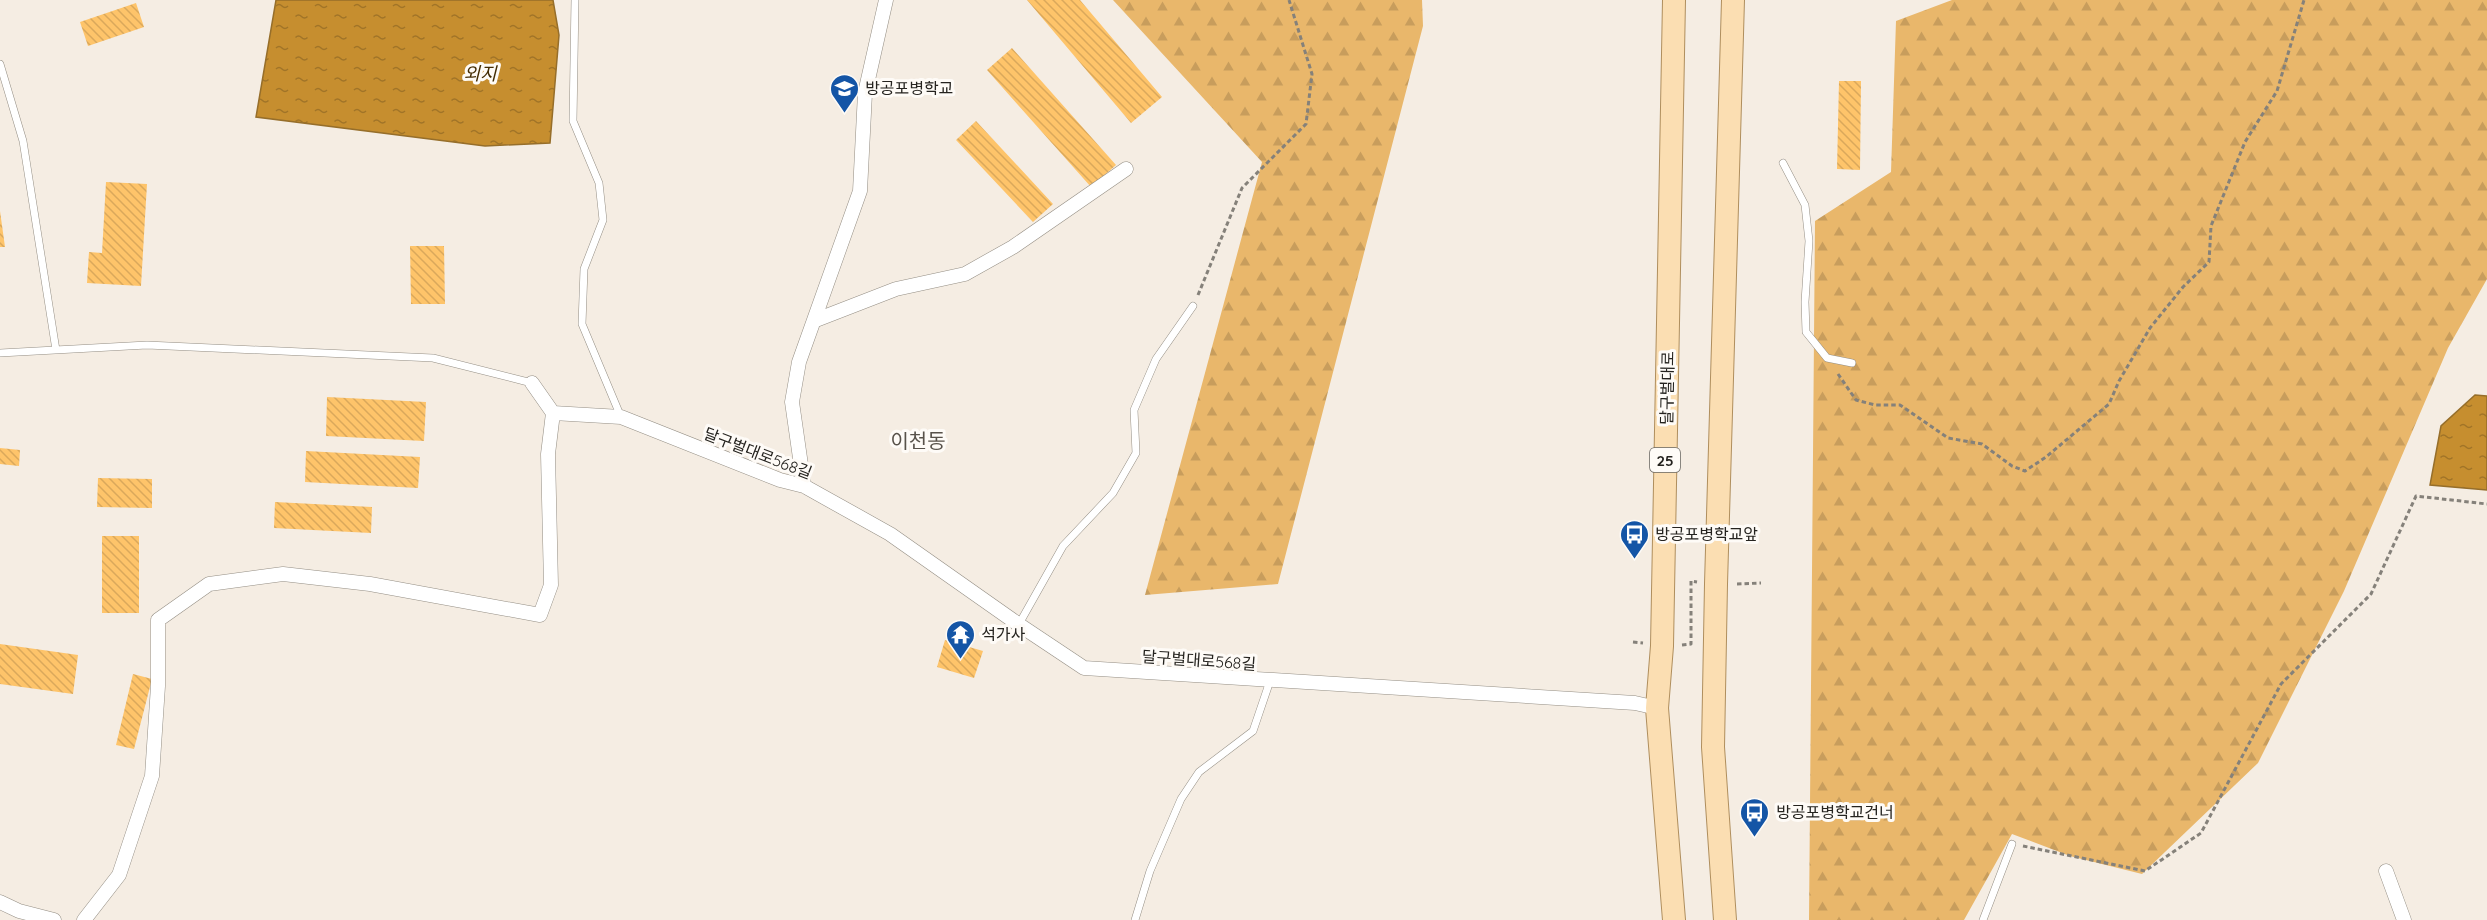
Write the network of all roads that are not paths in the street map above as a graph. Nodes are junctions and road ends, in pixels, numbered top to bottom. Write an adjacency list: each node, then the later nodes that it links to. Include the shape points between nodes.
1 (575, 0): 15 (lane, via 573,121 599,183 603,220 584,269 582,324)
2 (886, 0): 9 (street, via 865,93 860,191)
3 (1674, 0): 19 (main road, 달구벌대로 / 25, via 1662,646)
4 (1733, 0): 27 (main road, via 1713,747)
5 (0, 64): 10 (lane, via 23,141)
6 (1783, 163): 12 (lane, via 1805,206 1809,242 1806,333 1827,358)
7 (1126, 169): 9 (street, via 1013,247 965,274 896,289)
8 (1193, 306): 17 (lane, via 1156,359 1134,410 1136,453 1113,493 1062,546)
9 (816, 320): 16 (street, via 799,363 792,402)
10 (56, 350): 11 (lane); 13 (lane, via 147,345 433,358)
11 (0, 353)
12 (1852, 363)
13 (532, 383): 14 (street)
14 (553, 413): 15 (street, 달구벌대로568길); 24 (street, via 548,454 551,585 540,615 370,584 283,574 209,584 158,620 152,776 119,875)
15 (621, 417): 16 (street, 달구벌대로568길)
16 (804, 486): 17 (street, 달구벌대로568길, via 890,534)
17 (1019, 624): 18 (street, 달구벌대로568길, via 1084,668)
18 (1270, 681): 19 (street, 달구벌대로568길, via 1635,703); 25 (lane, 달구벌대로568길, via 1253,731 1199,772 1181,799 1150,871)
19 (1657, 708): 26 (main road, 달구벌대로 / 25)
20 (2013, 844): 28 (lane)
21 (2386, 872): 29 (street)
22 (0, 902): 23 (street)
23 (54, 920)
24 (84, 920)
25 (1135, 920)
26 (1674, 920)
27 (1725, 920)
28 (1983, 920)
29 (2404, 920)

